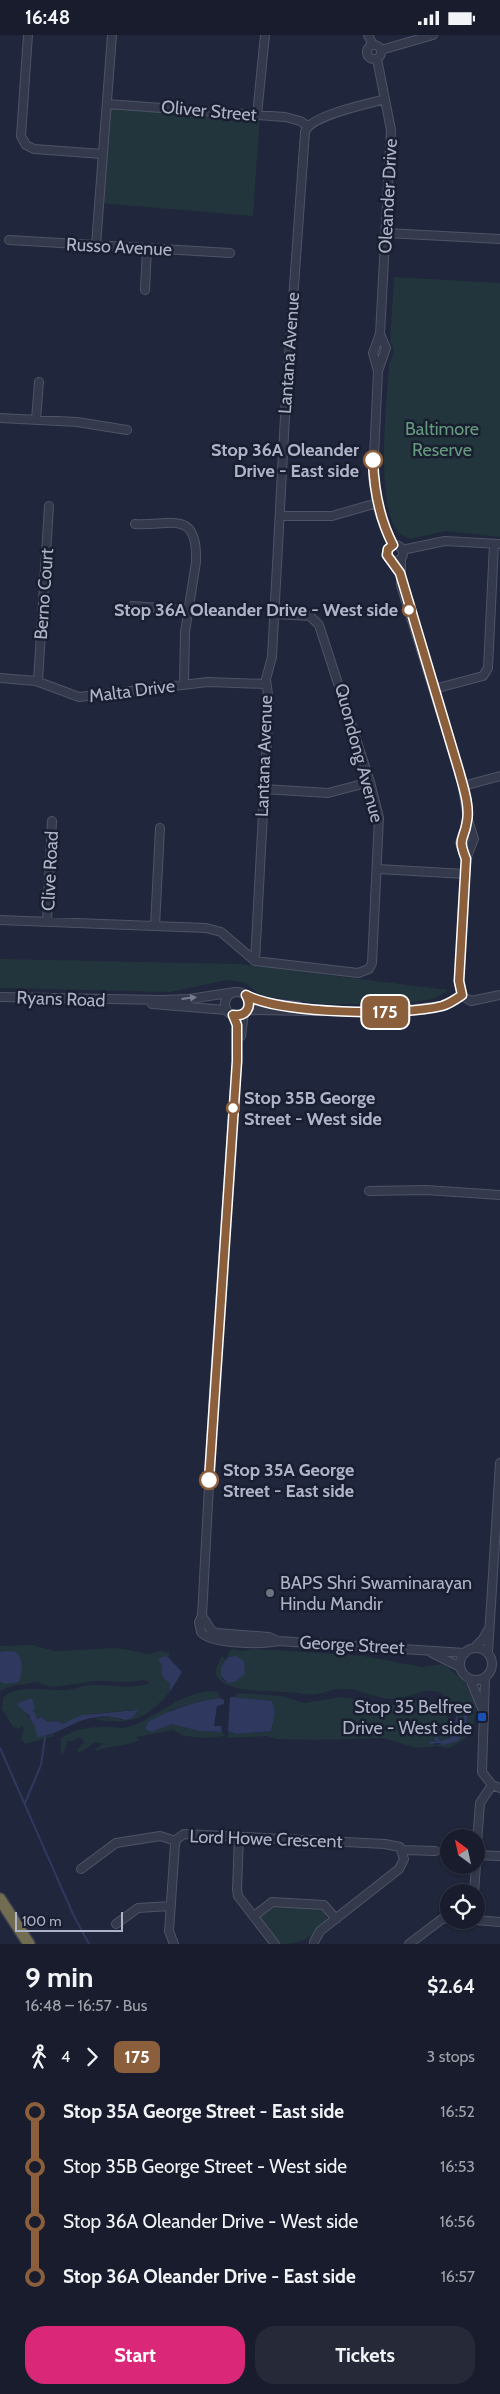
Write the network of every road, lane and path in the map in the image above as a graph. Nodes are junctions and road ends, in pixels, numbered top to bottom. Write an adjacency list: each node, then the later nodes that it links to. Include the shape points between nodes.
1 (28, 35): 13 (street, via 24,142 34,149)
2 (112, 35): 10 (street)
3 (265, 35): 11 (street)
4 (368, 35): 6 (street)
5 (433, 35): 7 (street)
6 (373, 45): 7 (street); 8 (street, via 367,50 367,56)
7 (381, 50): 8 (street)
8 (377, 59): 9 (street, Oleander Drive)
9 (385, 99): 12 (street, via 323,117); 14 (street, Oleander Drive, via 391,130)
10 (107, 103): 11 (street, Oliver Street); 13 (street)
11 (257, 115): 12 (street, Oliver Street, via 294,118)
12 (308, 126): 29 (street, Lantana Avenue, via 298,221)
13 (102, 154): 17 (street)
14 (386, 233): 15 (street); 21 (street, Oleander Drive)
15 (500, 239)
16 (9, 240): 17 (street, Russo Avenue)
17 (96, 245): 18 (street, Russo Avenue)
18 (147, 248): 19 (street, Russo Avenue); 20 (street)
19 (230, 253)
20 (145, 291)
21 (380, 334): 22 (street, Oleander Drive, via 373,353); 22 (street, Oleander Drive, via 386,348)
22 (378, 371): 27 (street, Oleander Drive, via 373,460)
23 (38, 382): 25 (street)
24 (0, 418): 25 (street)
25 (36, 420): 26 (street)
26 (127, 430)
27 (377, 503): 29 (street, via 332,516); 32 (street, Oleander Drive)
28 (49, 506): 38 (street, Berno Court)
29 (280, 516): 36 (street, Lantana Avenue)
30 (135, 524): 35 (street, via 178,522 189,531 197,551)
31 (497, 544): 33 (street, via 445,541); 41 (street, via 488,668 483,676)
32 (393, 545): 33 (street, via 399,547); 33 (street, via 387,555)
33 (399, 557): 41 (street, via 400,573)
34 (132, 606): 35 (street)
35 (188, 610): 39 (street)
36 (275, 615): 40 (street, Lantana Avenue); 43 (street, Quondong Avenue, via 310,616 319,625)
37 (0, 678): 38 (street, Malta Drive)
38 (38, 681): 39 (street, Malta Drive, via 79,697)
39 (184, 684): 40 (street, Malta Drive)
40 (266, 684): 45 (street, Lantana Avenue, via 269,703)
41 (434, 689): 44 (street)
42 (500, 776): 44 (street)
43 (370, 782): 45 (street, via 328,793); 50 (street, Quondong Avenue, via 379,818)
44 (463, 787): 46 (street)
45 (264, 789): 55 (street, Lantana Avenue)
46 (468, 820): 49 (street, via 460,843); 49 (street, via 474,839)
47 (52, 821): 53 (street, Clive Road)
48 (160, 828): 54 (street)
49 (466, 859): 51 (street)
50 (378, 869): 51 (street); 55 (street, Quondong Avenue, via 372,963 366,971 358,973)
51 (465, 873): 58 (street, via 459,981)
52 (0, 920): 53 (street)
53 (47, 922): 54 (street)
54 (155, 926): 55 (street, via 214,930)
55 (255, 961)
56 (235, 992): 57 (street); 61 (street, Ryans Road, one-way to 56, via 189,999); 64 (street, via 226,999)
57 (246, 995): 62 (street, via 258,1002); 63 (street, via 249,1003)
58 (462, 995): 59 (street, via 470,1001); 62 (street, via 441,1006 375,1013)
59 (500, 995)
60 (0, 997): 61 (street, Ryans Road)
61 (123, 1001): 64 (street, Ryans Road)
62 (337, 1011): 63 (street)
63 (246, 1012): 64 (street); 65 (street, George Street)
64 (230, 1013): 65 (street, George Street, via 237,1025)
65 (237, 1061): 72 (street, George Street, via 202,1616 199,1622 201,1632 212,1640)
66 (369, 1191): 67 (street, via 426,1190)
67 (500, 1195)
68 (500, 1463): 69 (street)
69 (499, 1507): 70 (street)
70 (488, 1628): 71 (street); 73 (street)
71 (474, 1648): 73 (street); 74 (street)
72 (426, 1649): 74 (street, George Street); 75 (street, George Street)
73 (488, 1652): 76 (street, via 493,1664)
74 (464, 1653): 75 (street)
75 (460, 1667): 77 (street)
76 (485, 1678): 77 (street); 78 (street)
77 (470, 1679): 78 (street)
78 (484, 1712): 79 (street, via 482,1772)
79 (496, 1786): 80 (street, via 480,1803)
80 (478, 1829)
81 (239, 1836): 82 (street, Lord Howe Crescent, via 188,1833 180,1835); 83 (street, Lord Howe Crescent, via 385,1844); 90 (street, via 237,1892)
82 (176, 1841): 87 (street, via 160,1837 116,1843); 89 (street, Lord Howe Crescent)
83 (402, 1850): 84 (street, Lord Howe Crescent); 91 (street, via 404,1859 399,1869)
84 (435, 1851)
85 (485, 1856): 86 (street)
86 (500, 1856)
87 (81, 1869)
88 (0, 1899): 97 (highway)
89 (171, 1906): 95 (street, via 138,1909); 98 (street, Lord Howe Crescent, via 169,1934)
90 (254, 1916): 91 (street, via 274,1902 327,1906); 99 (street)
91 (336, 1919): 96 (street, via 320,1931)
92 (440, 1921): 101 (street)
93 (485, 1921): 94 (street)
94 (500, 1922)
95 (116, 1924)
96 (315, 1943): 100 (street)
97 (29, 1944)
98 (174, 1944)
99 (275, 1944)
100 (305, 1944)
101 (409, 1944)

